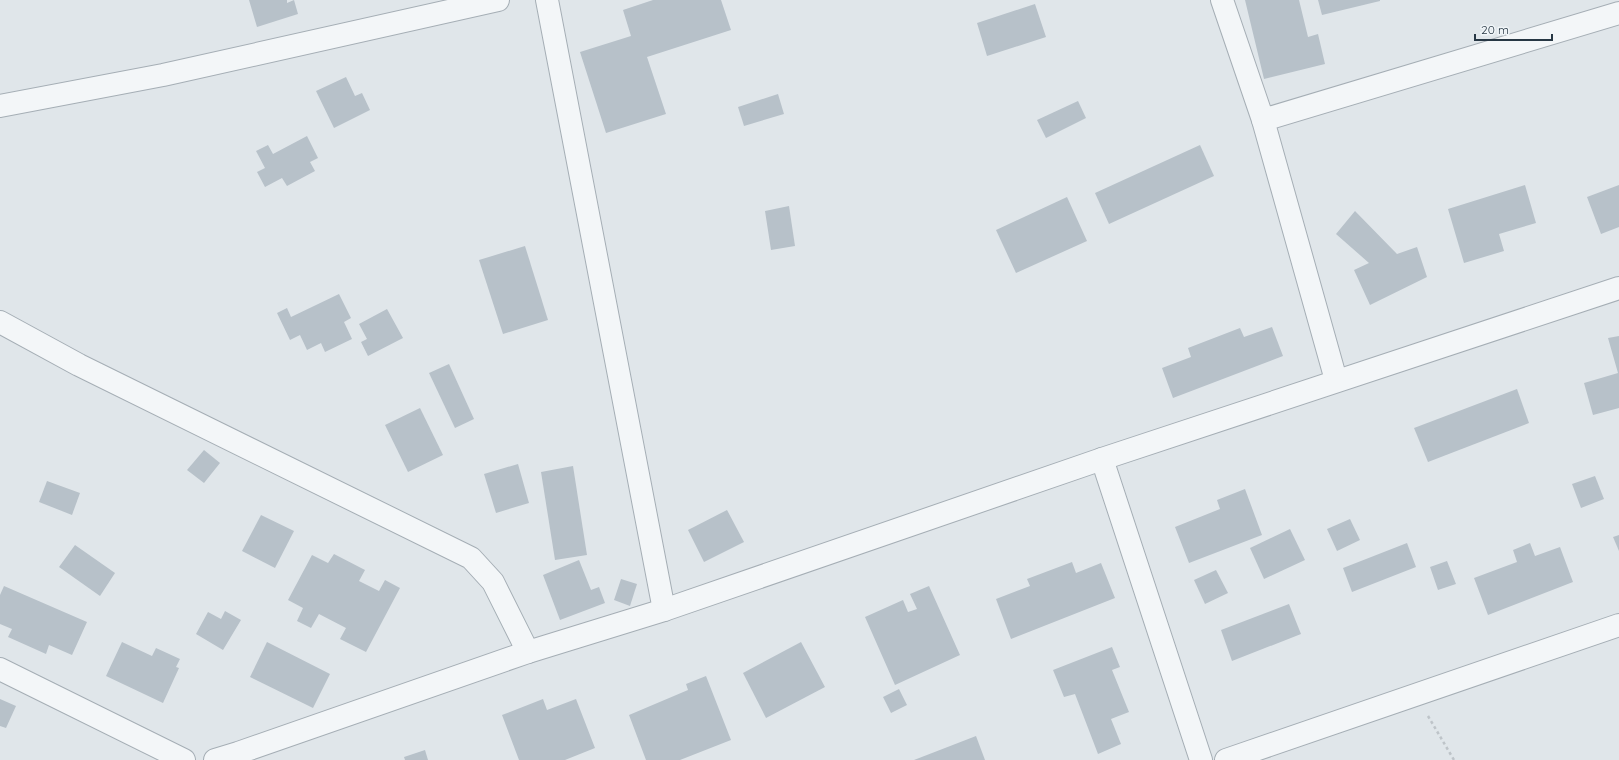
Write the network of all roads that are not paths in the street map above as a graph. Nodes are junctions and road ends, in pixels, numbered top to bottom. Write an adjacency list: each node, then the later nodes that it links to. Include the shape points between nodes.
1 (498, 0): 5 (street, via 163,75)
2 (547, 0): 11 (street)
3 (1222, 0): 6 (street)
4 (1619, 13): 6 (street)
5 (0, 106)
6 (1263, 120): 9 (street)
7 (1619, 288): 9 (street)
8 (0, 322): 13 (street, via 79,365 471,558 493,582)
9 (1336, 380): 10 (street)
10 (1102, 459): 11 (street); 17 (street)
11 (664, 610): 13 (street)
12 (1619, 625): 18 (street)
13 (528, 652): 16 (street)
14 (0, 669): 15 (street)
15 (184, 760)
16 (215, 760)
17 (1201, 760)
18 (1226, 760)

